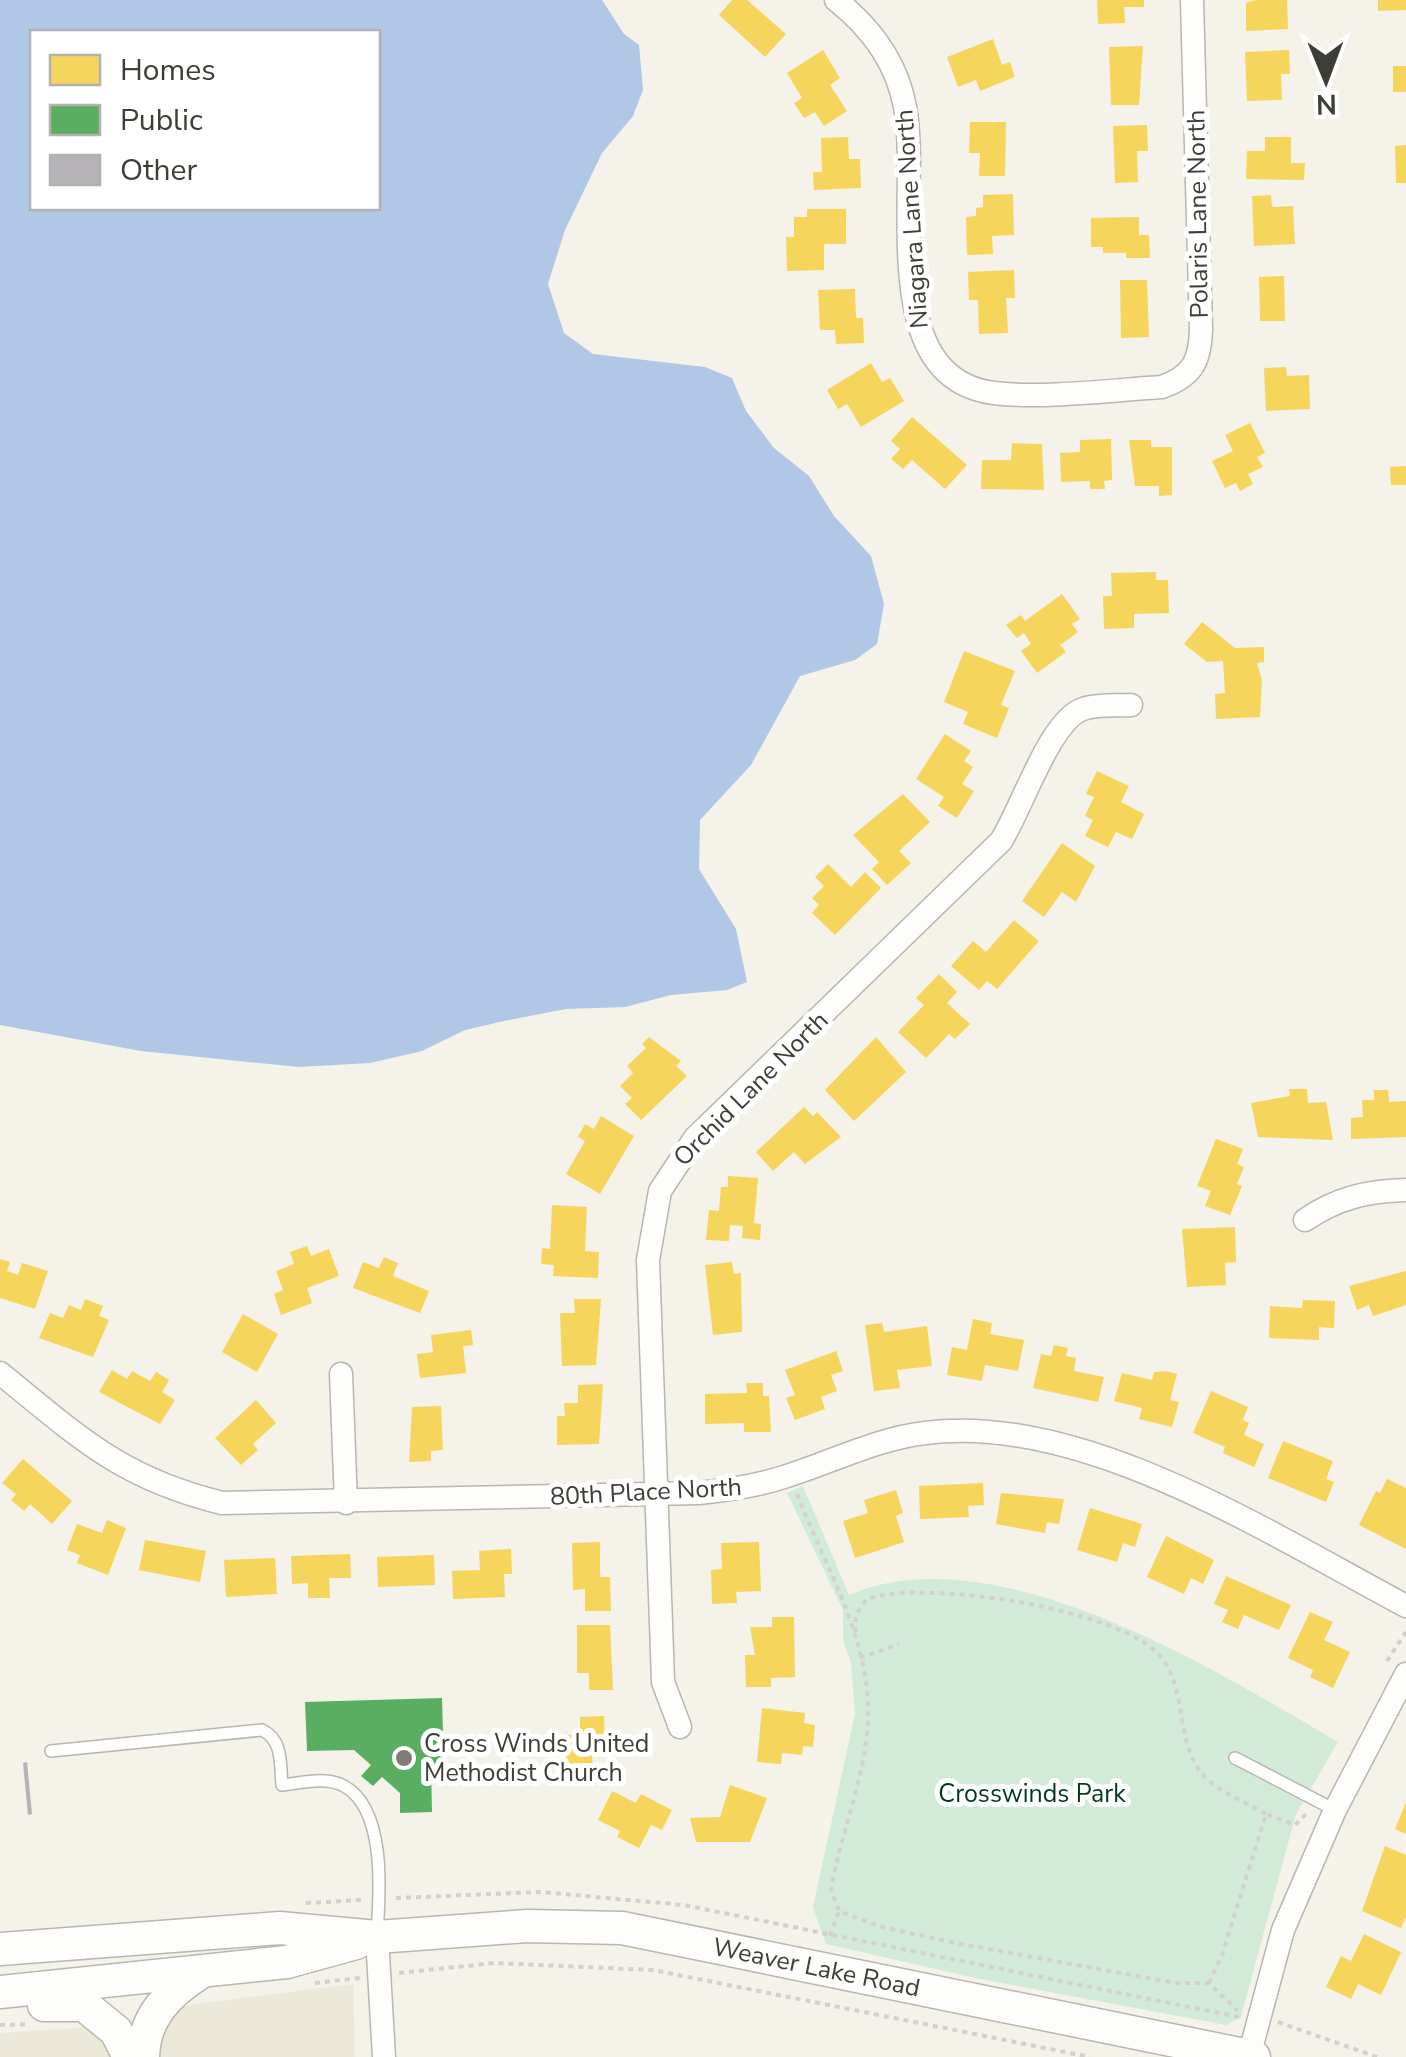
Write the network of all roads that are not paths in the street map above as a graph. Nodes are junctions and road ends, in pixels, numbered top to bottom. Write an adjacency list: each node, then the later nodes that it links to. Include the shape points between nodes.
1 (836, 0): 3 (street, Niagara Lane North, via 875,37 905,103 916,323 935,362 960,382 993,393)
2 (1192, 0): 3 (street, Polaris Lane North, via 1200,348 1186,378)
3 (1142, 388)
4 (1131, 706): 9 (street, Orchid Lane North, via 1084,708 1063,721 1001,841 674,1164 660,1191 648,1260)
5 (1406, 1190): 6 (street, via 1355,1194)
6 (1305, 1220)
7 (0, 1372): 10 (street, 80th Place North, via 126,1470 170,1491 222,1504)
8 (340, 1374): 10 (street)
9 (657, 1494): 10 (street, 80th Place North); 11 (street, 80th Place North, via 751,1487 883,1440 928,1432 1030,1440 1095,1456 1202,1498); 13 (street, Orchid Lane North, via 664,1682)
10 (346, 1503)
11 (1406, 1606)
12 (1406, 1674): 16 (street)
13 (680, 1727)
14 (51, 1751): 17 (lane, via 262,1730 272,1735 282,1785 343,1785 368,1812 380,1899)
15 (1235, 1758): 16 (lane)
16 (1335, 1810): 22 (street, via 1283,1930)
17 (377, 1937): 18 (main road, Weaver Lake Road, via 280,1928); 19 (main road, Weaver Lake Road, via 287,1962); 22 (main road, Weaver Lake Road, via 527,1926 654,1932); 25 (street)
18 (0, 1949)
19 (200, 1972): 20 (main road, Weaver Lake Road); 24 (main road, via 154,2013)
20 (0, 1992)
21 (0, 2004): 23 (main road, via 84,2005 116,2032)
22 (1251, 2056)
23 (129, 2057)
24 (143, 2057)
25 (384, 2057)

